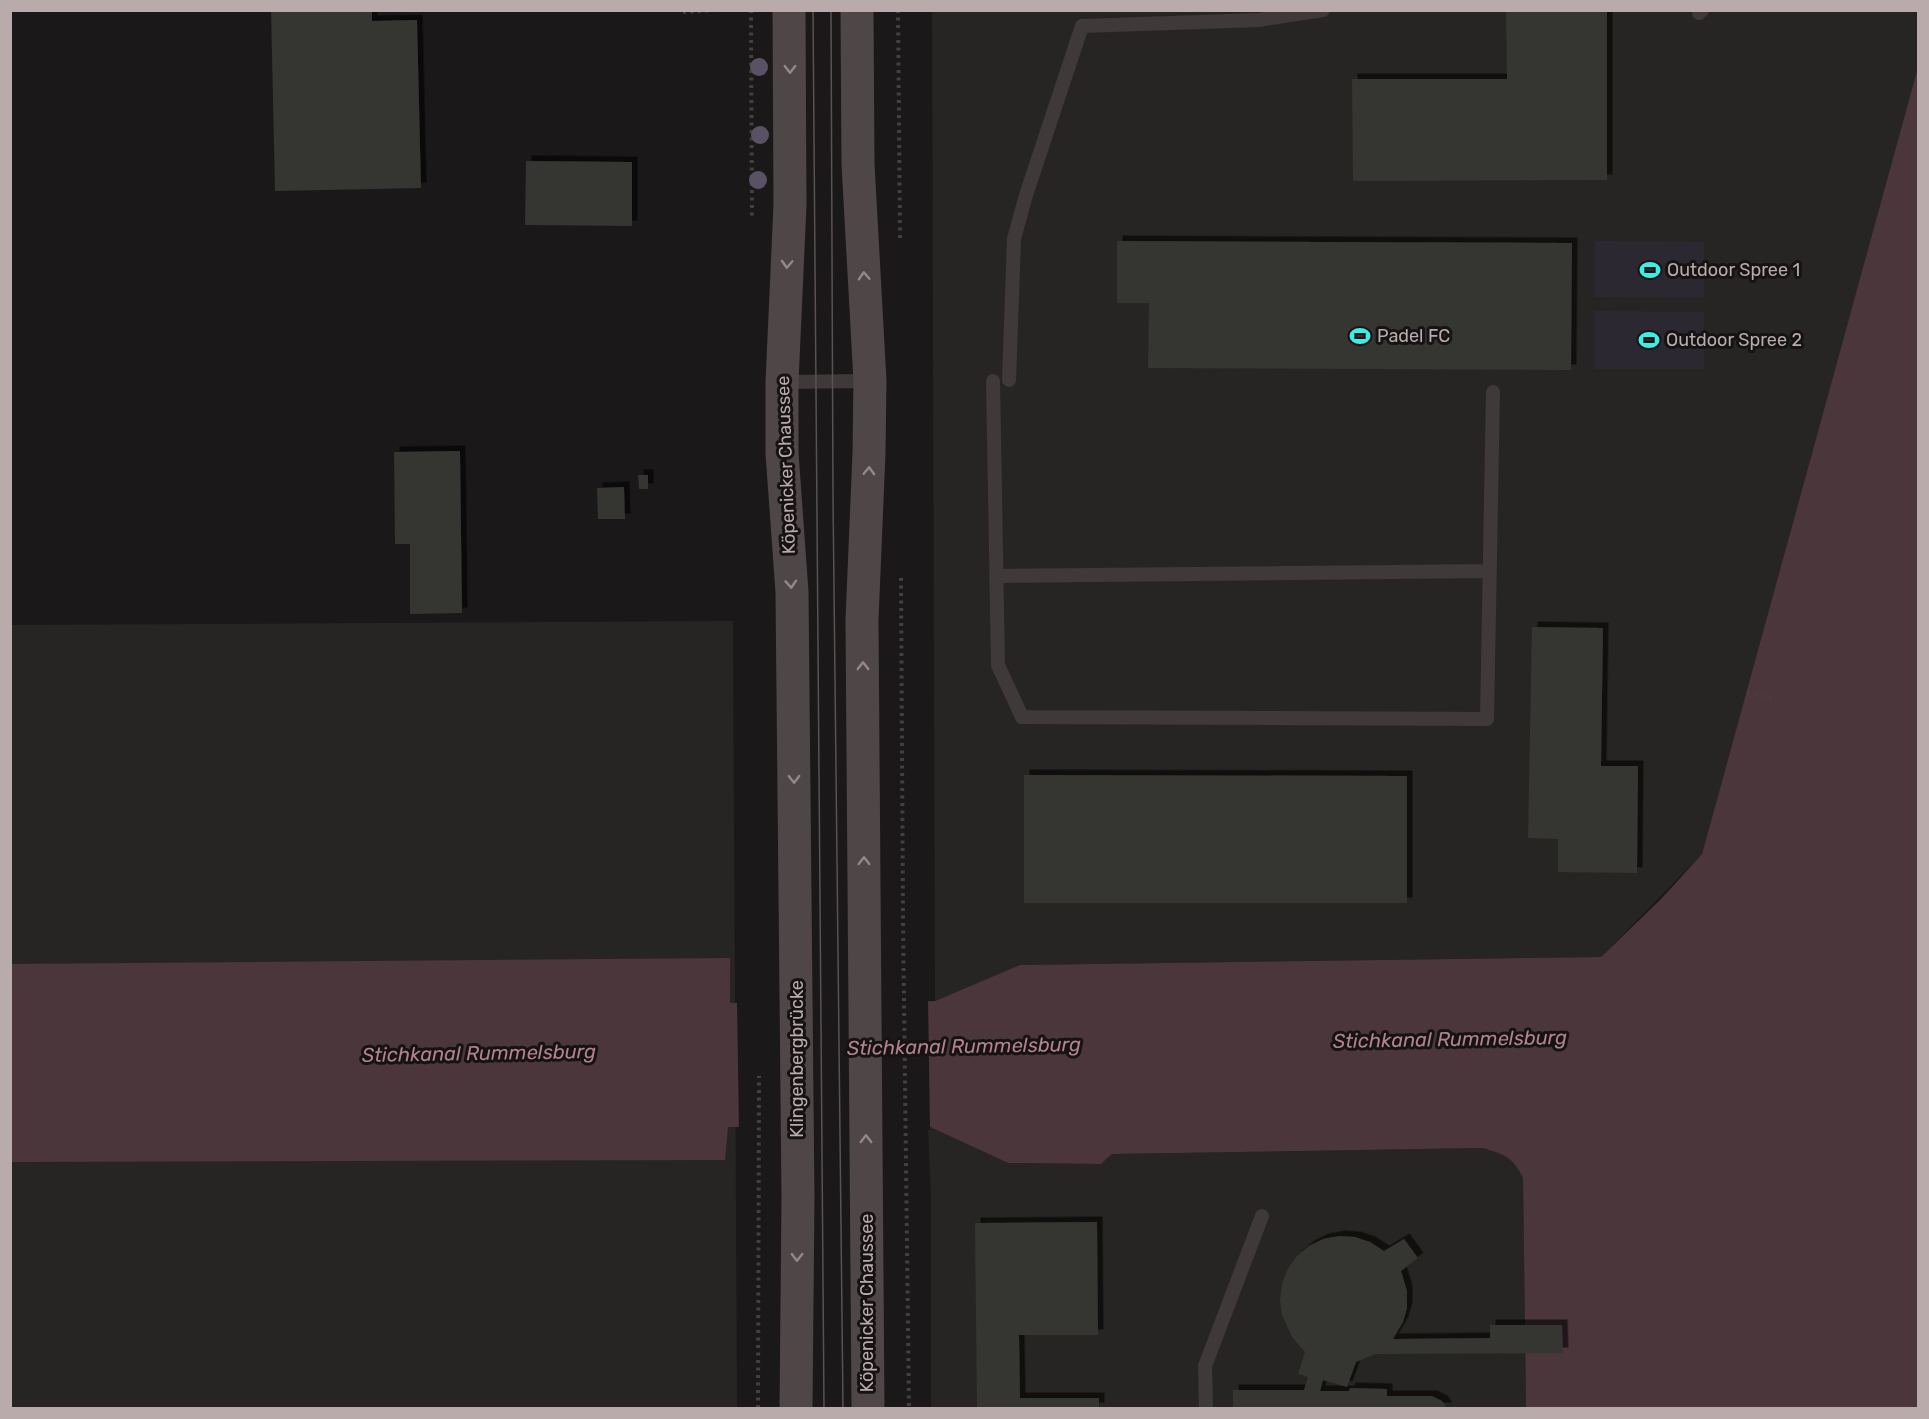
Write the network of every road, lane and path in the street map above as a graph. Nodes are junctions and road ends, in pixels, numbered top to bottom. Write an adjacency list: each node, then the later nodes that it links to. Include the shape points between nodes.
1 (718, 10): 5 (path)
2 (789, 10): 9 (main road, Köpenicker Chaussee, one-way to 9, via 790,205)
3 (858, 10): 6 (main road, one-way to 3, via 858,164)
4 (1323, 10): 8 (lane, via 1259,20 1082,26 1014,239)
5 (683, 12)
6 (870, 381): 9 (lane); 21 (main road, Köpenicker Chaussee, one-way to 6, via 862,620)
7 (993, 381): 12 (lane)
8 (1009, 381)
9 (782, 382): 16 (main road, Köpenicker Chaussee, one-way to 16, via 782,453 792,592)
10 (1493, 392): 11 (lane)
11 (1490, 570): 12 (lane); 12 (lane, via 1487,719 1022,717 998,665)
12 (996, 576)
13 (1747, 692): 14 (path)
14 (1773, 699)
15 (903, 918): 22 (path)
16 (796, 921): 20 (main road, Klingenbergbrücke, one-way to 20)
17 (758, 1198): 19 (path)
18 (1262, 1216): 23 (lane, via 1205,1366)
19 (758, 1408)
20 (796, 1408)
21 (868, 1408)
22 (909, 1408)
23 (1206, 1408)

